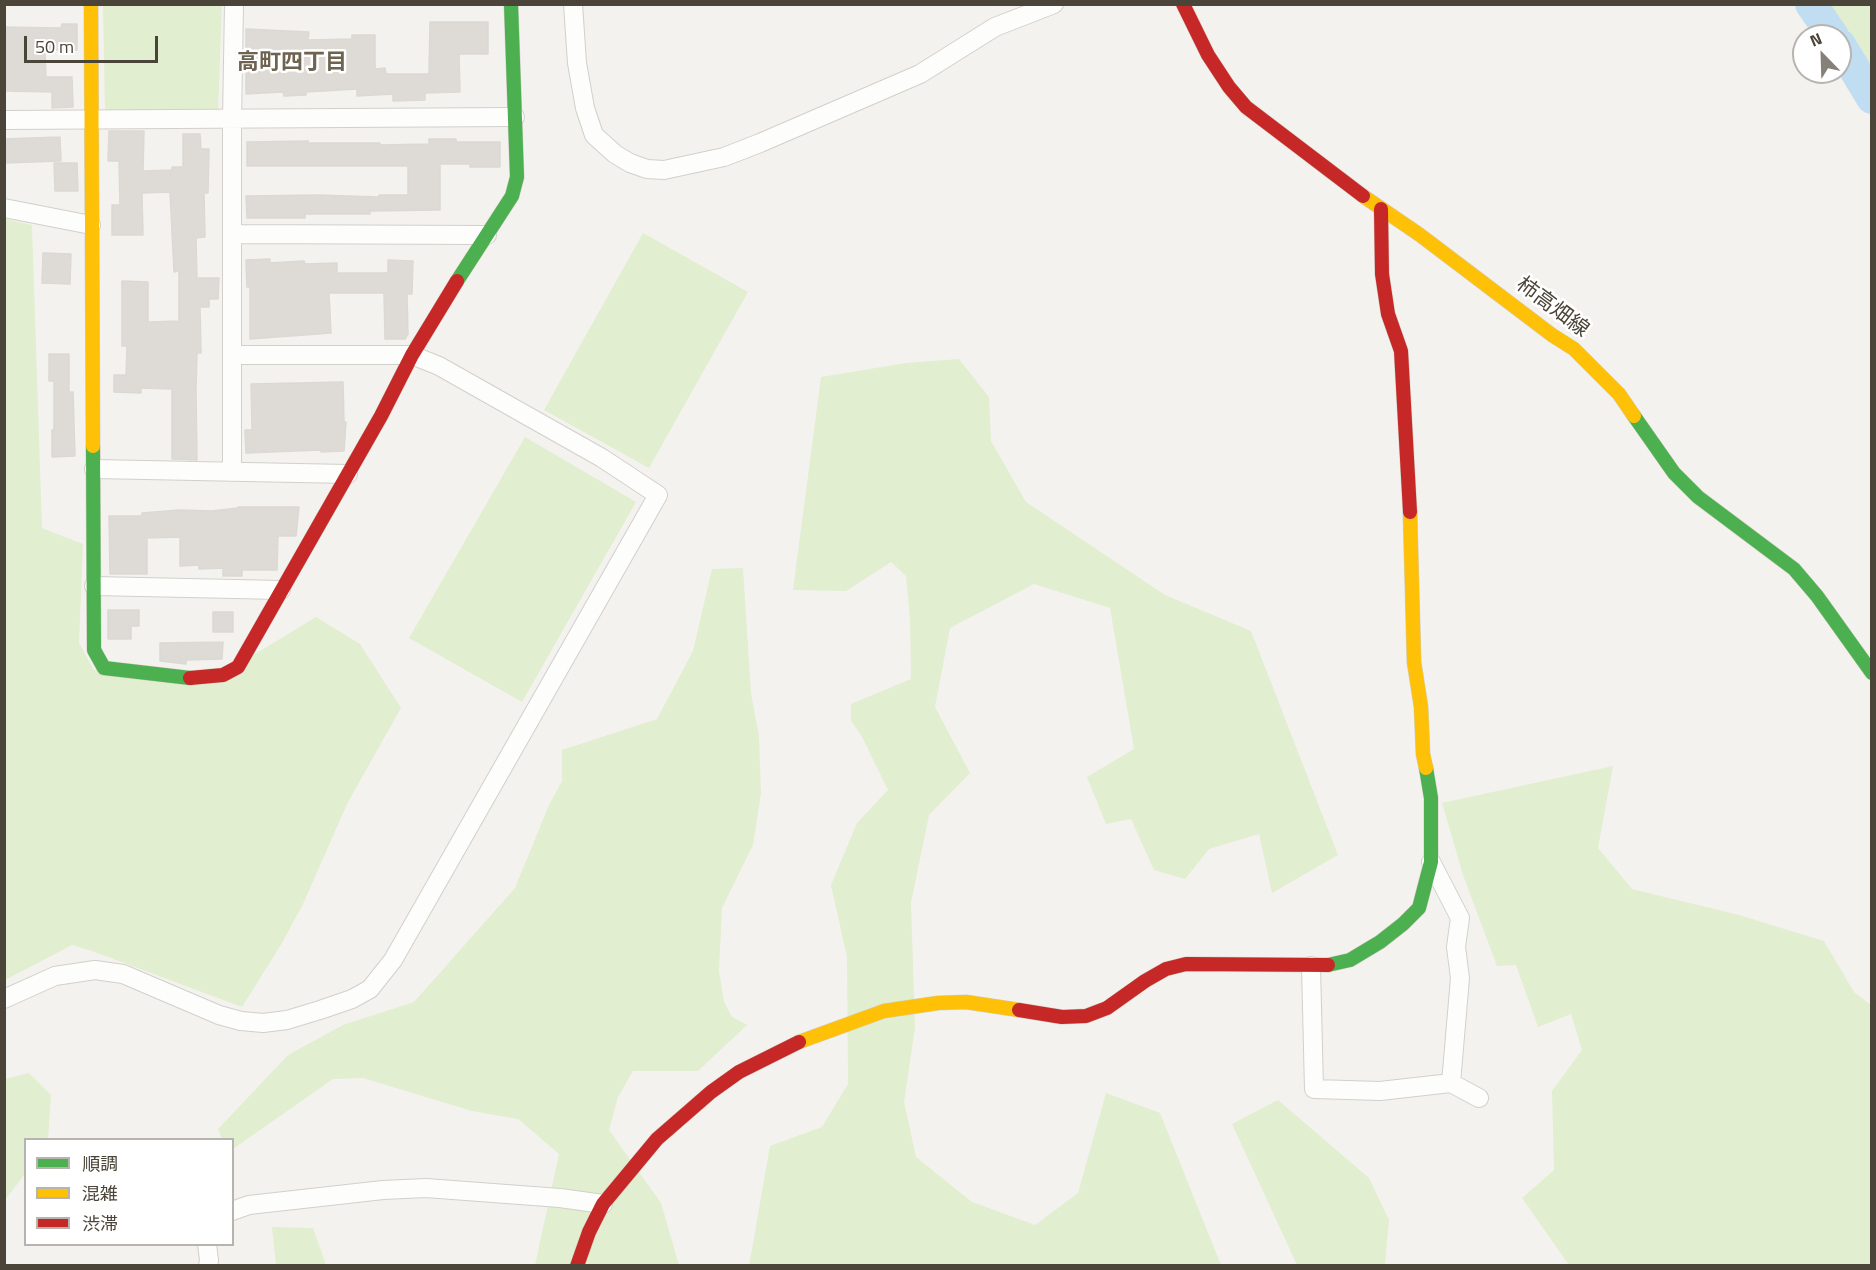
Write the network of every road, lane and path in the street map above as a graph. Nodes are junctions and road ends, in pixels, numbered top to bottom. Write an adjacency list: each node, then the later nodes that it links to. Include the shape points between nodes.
1 (91, 4): 8 (street)
2 (234, 4): 10 (street)
3 (511, 4): 7 (street)
4 (573, 4): 5 (street, via 577,63 594,135 615,154 647,170 724,157 760,143 920,74 995,27)
5 (1054, 4)
6 (1183, 4): 12 (street, 柿高畑線, via 1208,55 1246,107)
7 (516, 117): 10 (street); 15 (street, via 517,177 512,196)
8 (91, 118): 9 (street); 10 (street); 13 (street)
9 (4, 120)
10 (231, 120): 14 (street)
11 (4, 208): 13 (street)
12 (1381, 209): 23 (street, 柿高畑線, via 1574,349 1619,394 1674,473 1698,497 1794,569); 24 (street, via 1382,274 1388,314 1402,362 1414,662 1431,798)
13 (91, 225): 18 (street)
14 (232, 234): 15 (street); 16 (street)
15 (487, 235): 17 (street)
16 (232, 355): 17 (street); 19 (street)
17 (412, 355): 20 (street); 26 (street, via 440,366 602,458 658,495 393,960 370,989 352,999 287,1020 263,1023 219,1015 123,974 94,970 55,976)
18 (94, 470): 19 (street); 21 (street)
19 (232, 472): 20 (street)
20 (348, 474): 22 (street)
21 (94, 586): 22 (street); 22 (street, via 94,650 104,668 183,678 223,675 238,667)
22 (281, 590)
23 (1872, 673)
24 (1431, 862): 25 (street, via 1419,908 1403,924 1350,960); 27 (street, via 1460,918 1456,947 1460,978)
25 (1311, 966): 27 (street, via 1314,1089 1380,1090); 29 (street, via 1186,964 1166,969 1107,1008 1086,1016 1062,1017 966,1002 884,1011 803,1040 739,1072 676,1120)
26 (4, 999)
27 (1451, 1083): 28 (street)
28 (1479, 1098)
29 (603, 1204): 30 (street, via 426,1188 249,1205); 33 (street)
30 (234, 1210)
31 (207, 1246): 32 (street)
32 (208, 1266)
33 (578, 1266)

